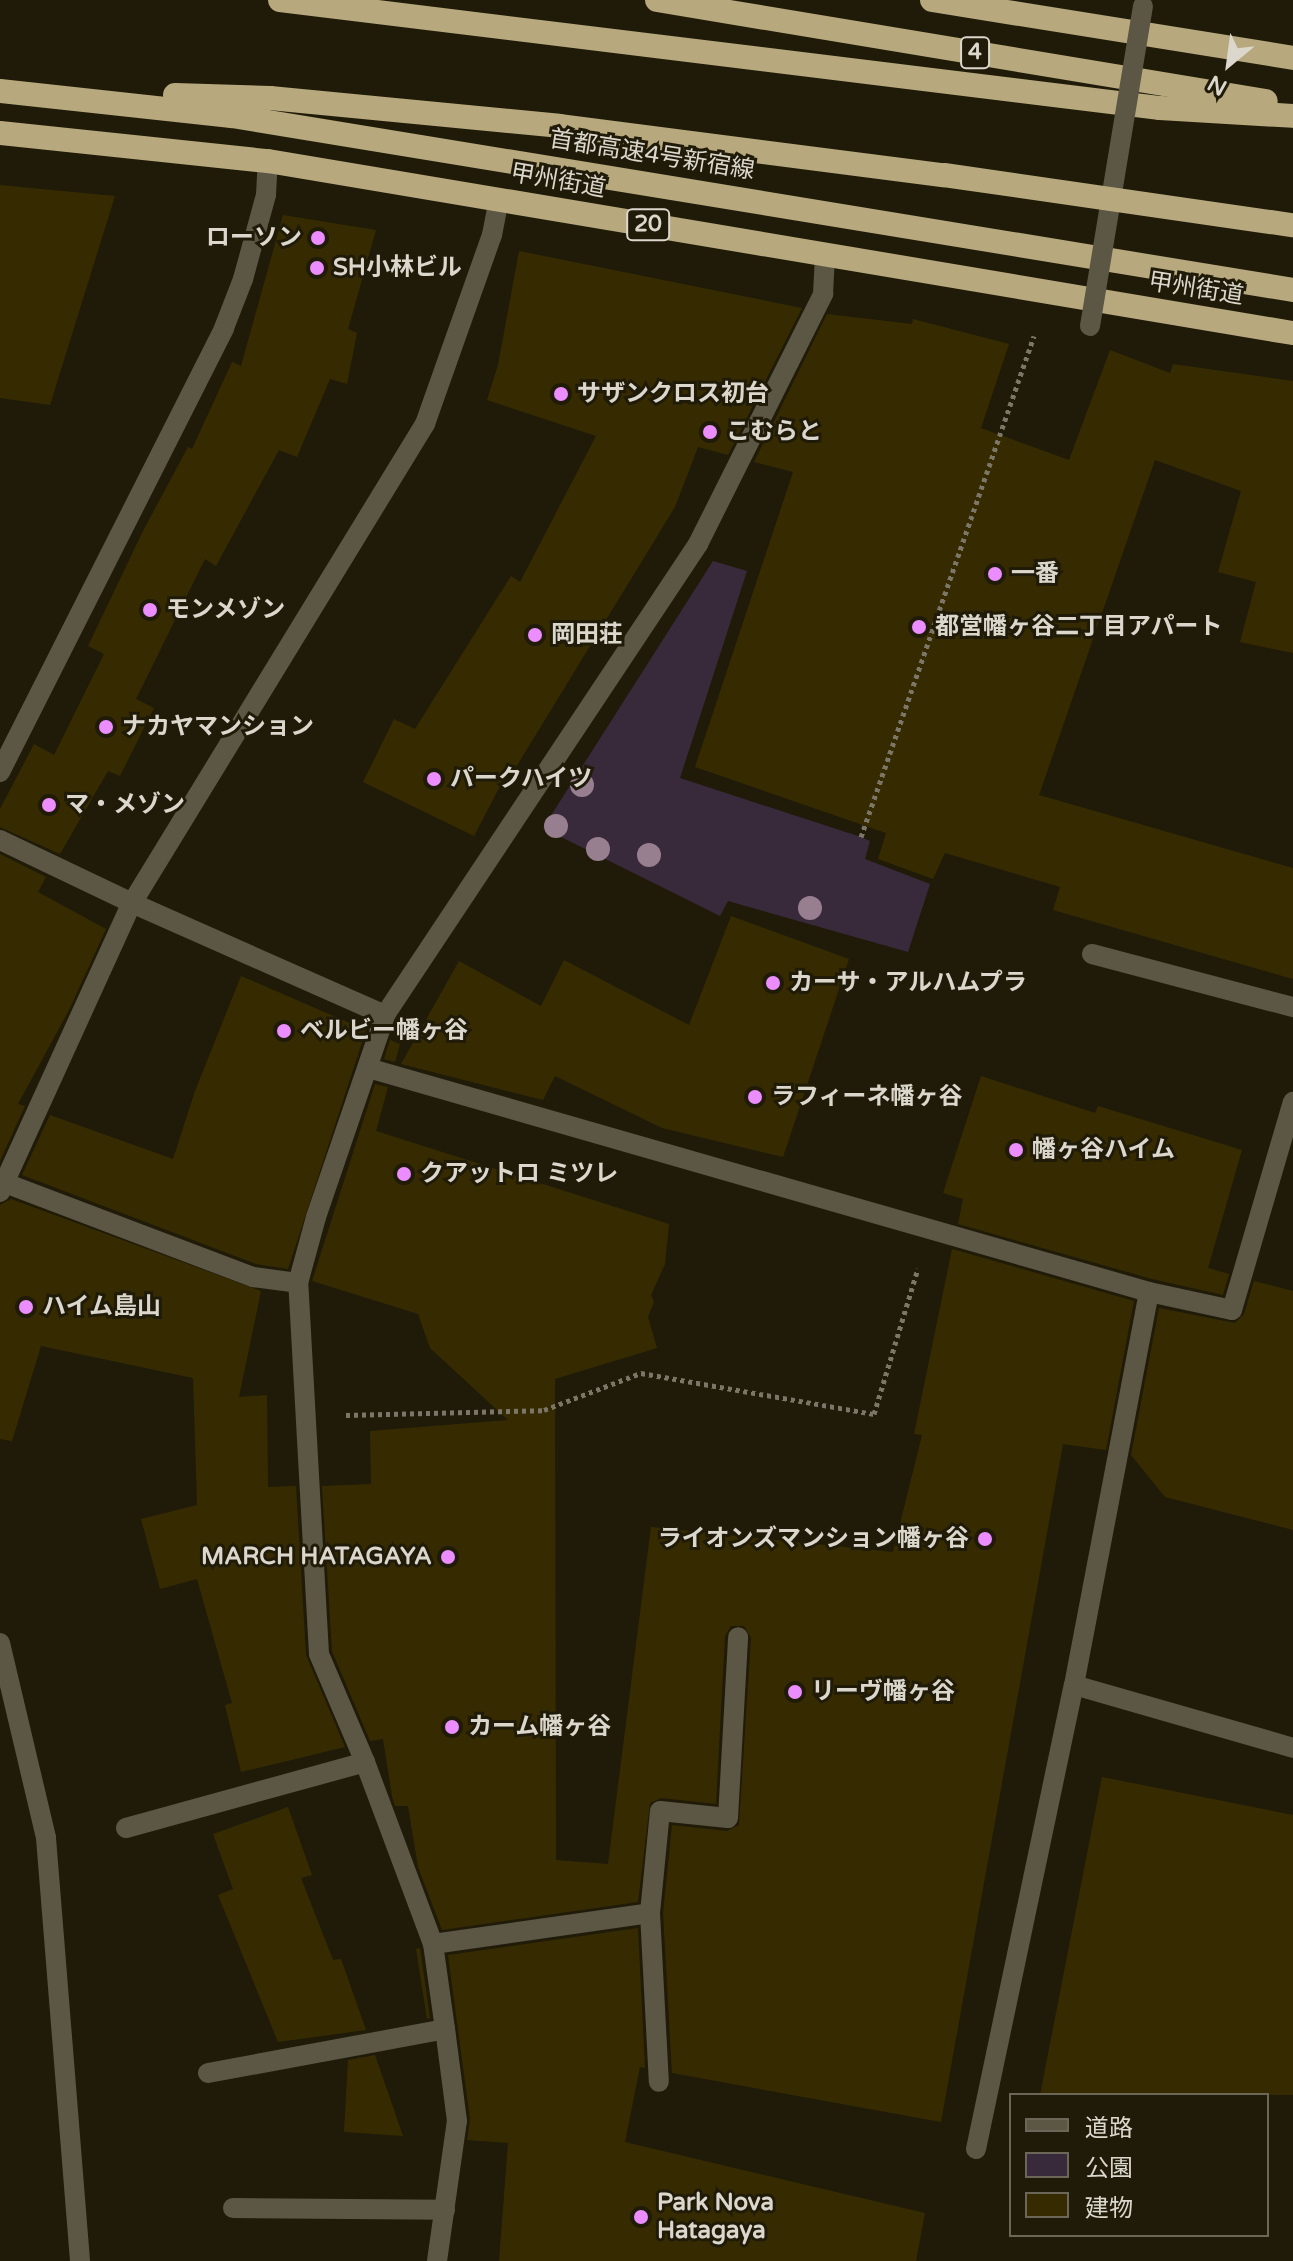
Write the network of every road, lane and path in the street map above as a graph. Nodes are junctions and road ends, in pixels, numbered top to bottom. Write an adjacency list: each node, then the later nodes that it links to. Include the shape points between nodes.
1 (280, 0): 9 (highway, via 1160,108)
2 (657, 0): 8 (highway, 4)
3 (932, 0): 4 (highway)
4 (963, 3): 6 (highway)
5 (1143, 6): 16 (street, bridge)
6 (1293, 58)
7 (3, 91): 13 (highway, bridge, via 270,98 559,126); 15 (highway, 首都高速4号新宿線, via 248,118)
8 (1293, 105)
9 (1293, 116)
10 (0, 133): 11 (highway, 甲州街道 / 20)
11 (268, 161): 12 (highway, 甲州街道 / 20); 19 (street, via 266,195 224,328)
12 (499, 199): 14 (highway, 甲州街道 / 20); 22 (street, via 492,235 425,424)
13 (1293, 225)
14 (825, 256): 18 (highway, 甲州街道 / 20); 25 (street, via 823,294 698,544)
15 (1293, 290)
16 (1090, 326)
17 (1035, 332): 20 (path)
18 (1293, 333)
19 (0, 772)
20 (861, 837)
21 (0, 840): 22 (street)
22 (132, 903): 25 (street); 28 (street)
23 (1092, 954): 24 (street)
24 (1293, 1007)
25 (385, 1015): 26 (street)
26 (368, 1068): 29 (street); 30 (street)
27 (1293, 1102): 31 (street, via 1232,1310)
28 (1, 1185): 30 (street, via 253,1277)
29 (930, 1229): 31 (street); 32 (path, via 874,1414 641,1373 544,1410)
30 (298, 1283): 32 (street)
31 (1149, 1292): 35 (street)
32 (305, 1416): 37 (street, via 319,1654)
33 (738, 1637): 39 (street, via 728,1818 660,1811)
34 (0, 1643): 47 (street, via 46,1838)
35 (1074, 1685): 36 (street); 44 (street)
36 (1293, 1748)
37 (365, 1762): 38 (street); 40 (street)
38 (126, 1828)
39 (650, 1913): 40 (street); 43 (street)
40 (433, 1944): 41 (street)
41 (445, 2029): 42 (street); 46 (street, via 457,2121)
42 (208, 2073)
43 (659, 2082)
44 (976, 2149)
45 (233, 2208): 46 (street)
46 (445, 2210): 48 (street)
47 (80, 2261)
48 (437, 2261)

